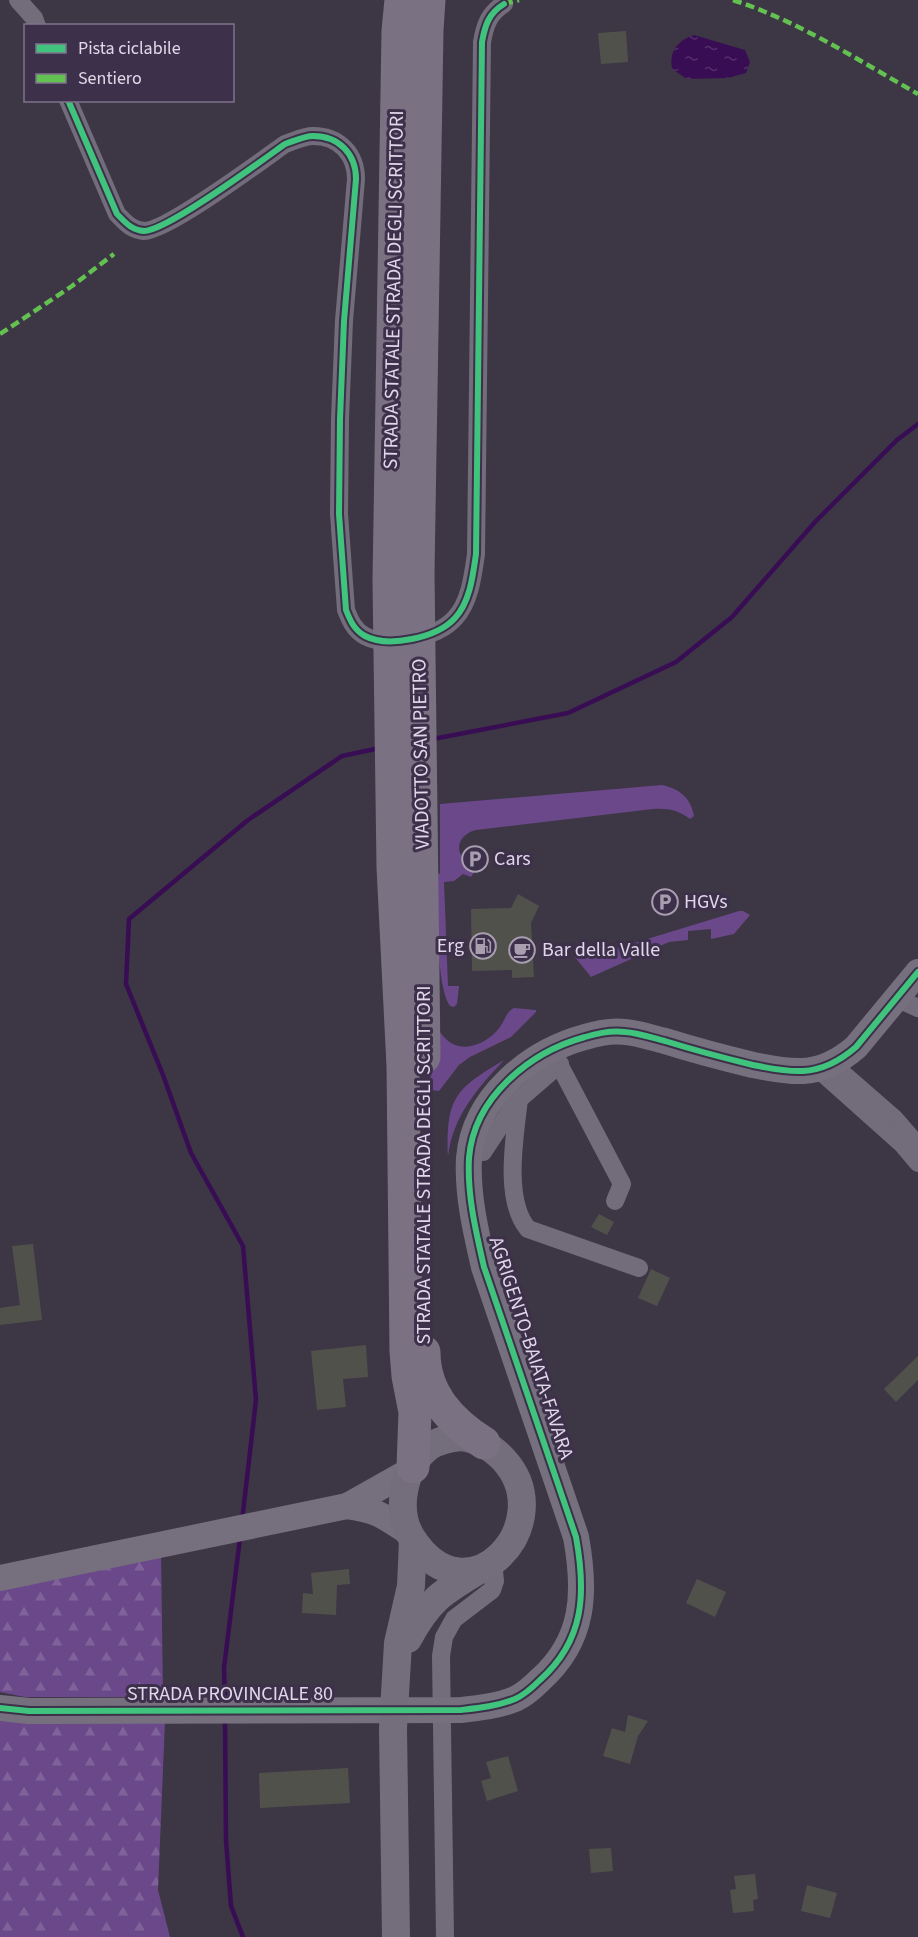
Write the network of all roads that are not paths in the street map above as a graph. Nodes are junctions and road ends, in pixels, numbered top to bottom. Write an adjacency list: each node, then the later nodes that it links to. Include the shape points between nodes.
1 (18, 0): 7 (street)
2 (381, 0): 10 (highway, via 380,75)
3 (401, 0): 10 (highway, STRADA STATALE STRADA DEGLI SCRITTORI)
4 (429, 0): 8 (highway, STRADA STATALE STRADA DEGLI SCRITTORI)
5 (437, 0): 8 (highway)
6 (504, 4): 9 (street, via 490,16 482,42 476,554 471,583 455,618 429,634 409,639 378,641 363,635 346,610 339,514 344,321 356,179 349,153 334,140 313,136 285,144 172,220 152,230 136,230 117,214)
7 (36, 24)
8 (427, 73): 11 (highway, STRADA STATALE STRADA DEGLI SCRITTORI)
9 (69, 102)
10 (394, 264): 11 (highway, STRADA STATALE STRADA DEGLI SCRITTORI)
11 (404, 577): 12 (highway, VIADOTTO SAN PIETRO)
12 (408, 865): 23 (highway, STRADA STATALE STRADA DEGLI SCRITTORI, via 424,1359 442,1408 462,1429); 24 (highway, STRADA STATALE STRADA DEGLI SCRITTORI, via 403,1066 406,1351 415,1412)
13 (918, 972): 14 (street)
14 (907, 1003): 16 (street, via 844,1057)
15 (556, 1057): 16 (street, AGRIGENTO-BAIATA-FAVARA, via 562,1044 591,1035 628,1032 768,1068 804,1071); 17 (street); 19 (street, AGRIGENTO-BAIATA-FAVARA, via 531,1061 503,1086 482,1117); 21 (street, via 622,1184)
16 (825, 1066): 18 (street, via 894,1118); 20 (street)
17 (519, 1099): 19 (street, via 483,1152); 22 (street, via 514,1192 522,1222 528,1229)
18 (918, 1146)
19 (470, 1151): 31 (street, AGRIGENTO-BAIATA-FAVARA, via 474,1223 483,1267 576,1537 582,1569 574,1634 548,1674 515,1699)
20 (918, 1163)
21 (615, 1201)
22 (639, 1268)
23 (484, 1443): 24 (main road, via 461,1437 445,1440 423,1452); 27 (main road, via 516,1476 520,1496 516,1532 506,1550)
24 (412, 1468): 25 (street); 26 (main road, via 403,1500)
25 (347, 1506): 26 (street, via 381,1514); 28 (street)
26 (410, 1536): 27 (main road, via 430,1559 445,1568 470,1571); 29 (main road, via 411,1586)
27 (490, 1564): 29 (main road, via 433,1601 410,1635); 33 (street, via 495,1581 492,1590 454,1618 444,1637 441,1656)
28 (0, 1578)
29 (396, 1666): 32 (main road)
30 (0, 1708): 31 (street, STRADA PROVINCIALE 80)
31 (461, 1710)
32 (396, 1937)
33 (445, 1937)

